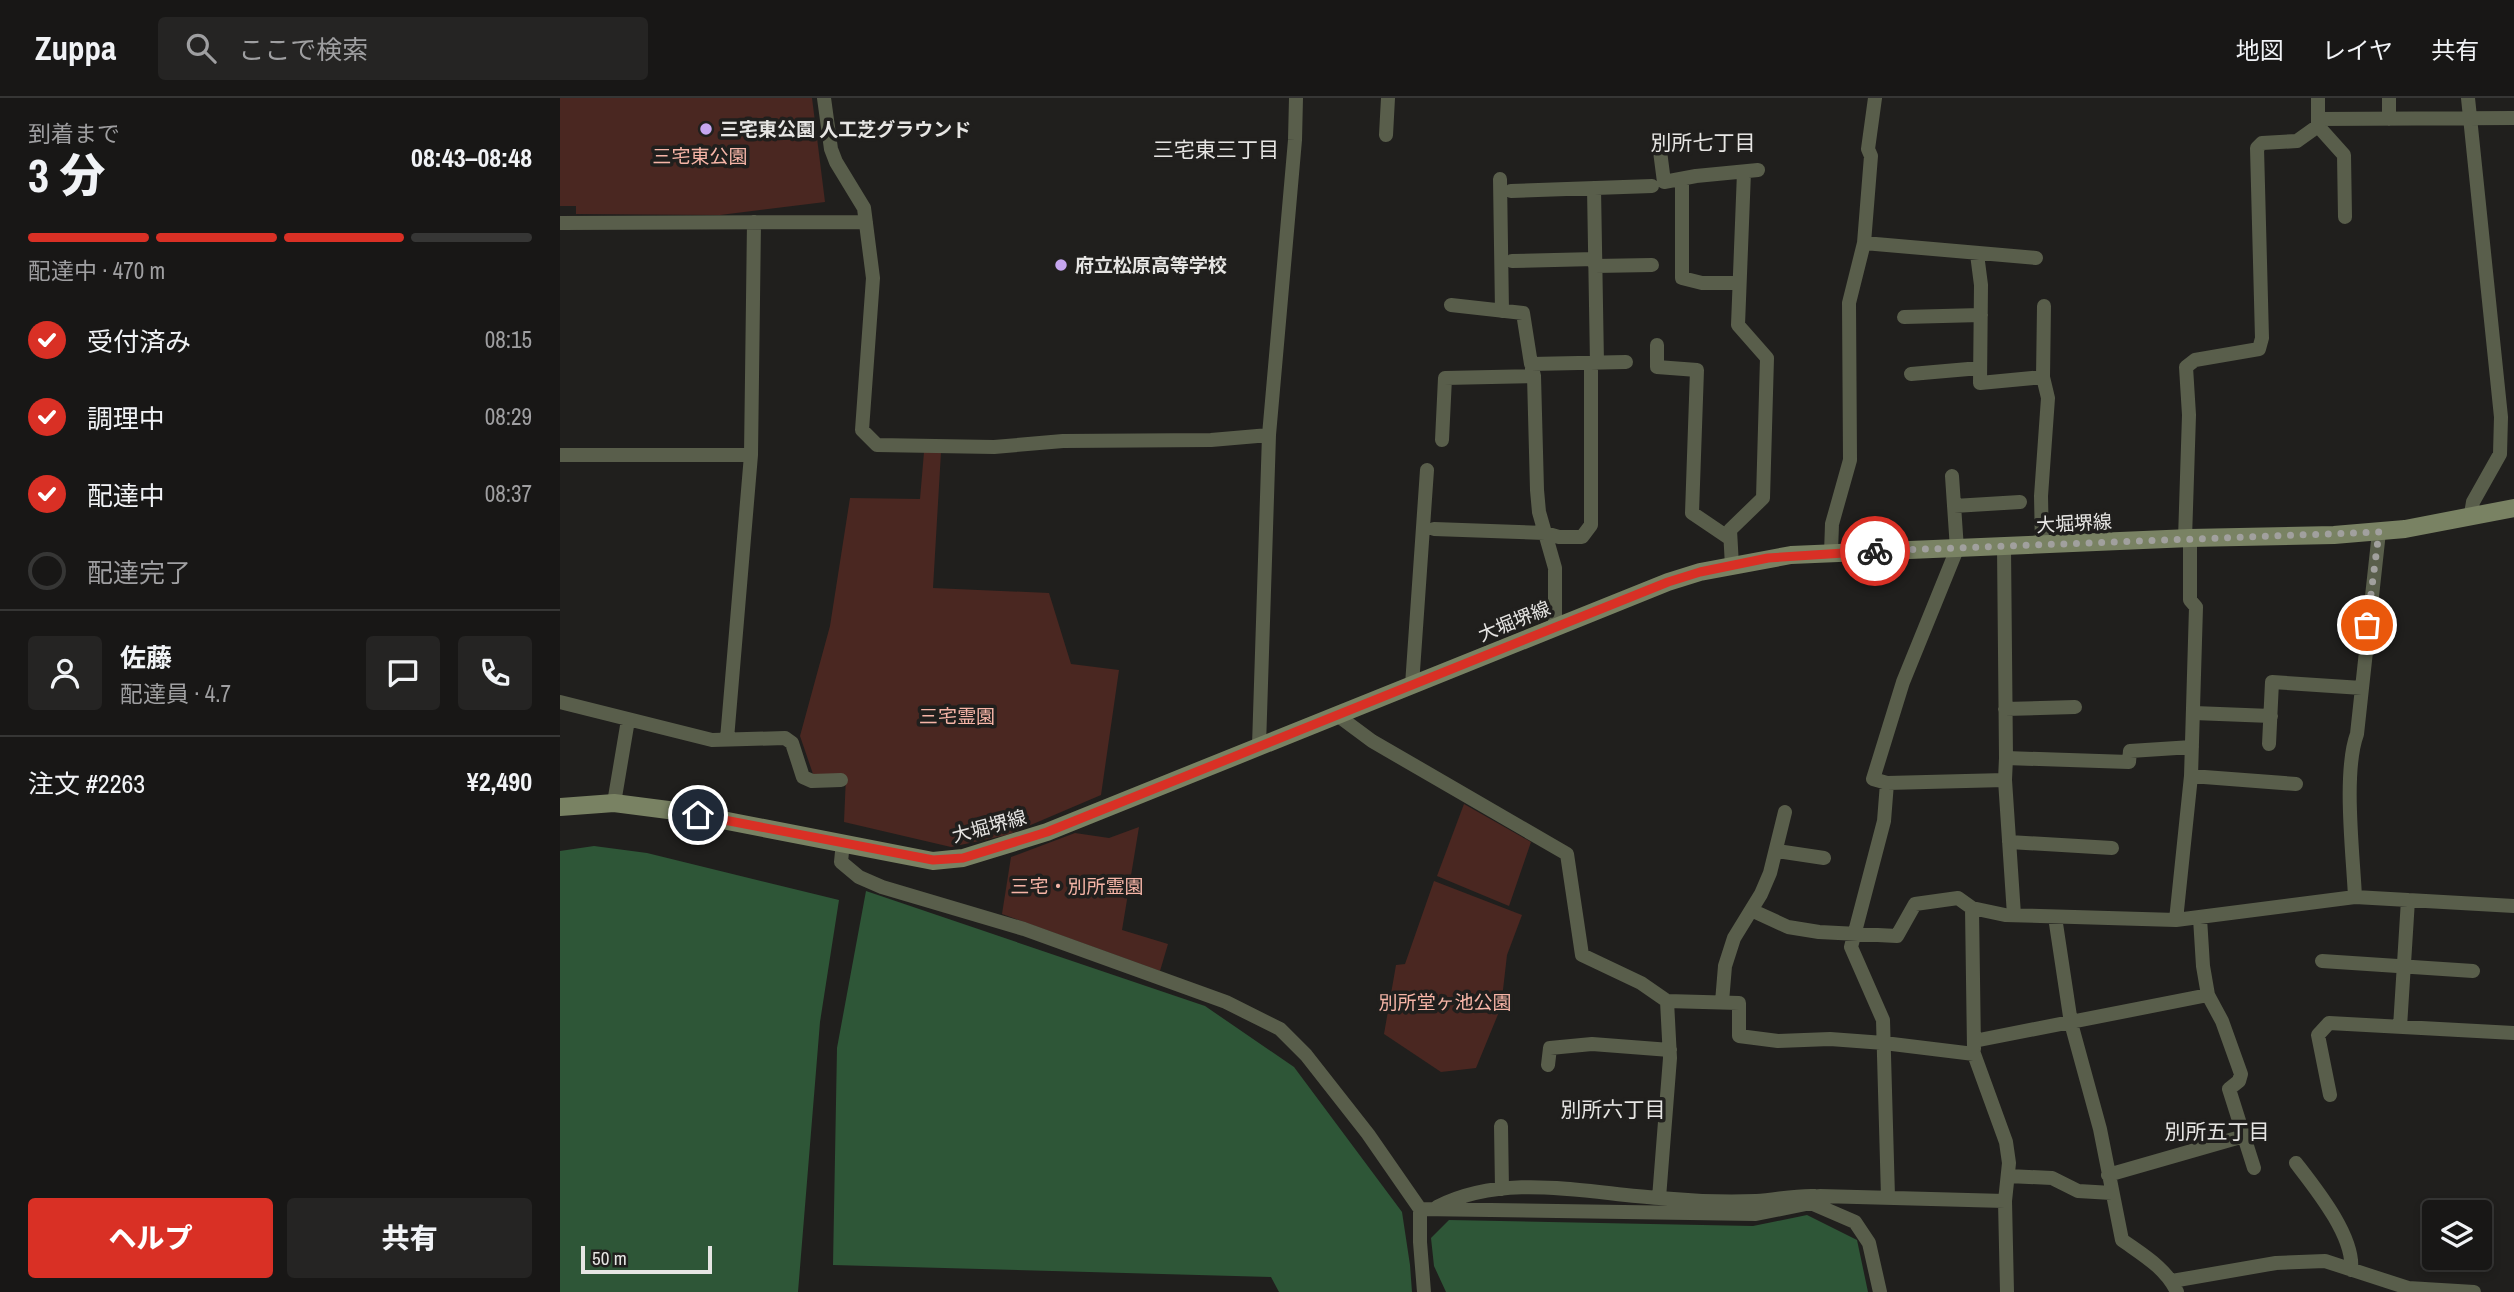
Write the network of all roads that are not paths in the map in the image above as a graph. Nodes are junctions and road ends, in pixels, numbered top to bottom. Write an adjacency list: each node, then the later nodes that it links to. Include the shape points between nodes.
1 (824, 98): 21 (street, via 831,149 864,208)
2 (1296, 98): 42 (street)
3 (1388, 98): 12 (street)
4 (1875, 98): 23 (street)
5 (2318, 98): 11 (street)
6 (2389, 98): 10 (street)
7 (2468, 98): 8 (street)
8 (2470, 118): 9 (street); 10 (street); 51 (street, via 2501,417 2500,454)
9 (2514, 118)
10 (2389, 120): 11 (street)
11 (2318, 122): 19 (street, via 2344,155); 56 (street, via 2298,141 2262,143 2257,148 2259,349 2195,360 2186,367)
12 (1386, 135)
13 (1660, 151): 15 (street, via 1664,182)
14 (1500, 179): 32 (street)
15 (1682, 179): 29 (street, via 1682,278 1702,284); 29 (street, via 1751,171)
16 (1652, 186): 17 (street)
17 (1594, 188): 18 (street); 27 (street)
18 (1511, 191)
19 (2345, 217)
20 (754, 222): 21 (street); 22 (street); 45 (street)
21 (866, 222): 42 (street, via 873,278 862,430 877,445 994,447)
22 (560, 223)
23 (1864, 243): 24 (street); 60 (street, via 1849,303 1850,460 1832,524)
24 (1977, 254): 25 (street); 33 (street)
25 (2036, 258)
26 (1511, 261): 27 (street)
27 (1595, 262): 28 (street); 37 (street)
28 (1652, 265)
29 (1739, 284): 55 (street, via 1738,325 1767,358 1763,498 1730,530)
30 (1451, 305): 32 (street)
31 (2044, 306): 41 (street)
32 (1502, 311): 39 (street, via 1523,313)
33 (1981, 314): 34 (street); 38 (street)
34 (1904, 317)
35 (1657, 345): 55 (street, via 1657,367 1697,370 1692,513)
36 (1626, 362): 37 (street)
37 (1594, 363): 39 (street); 54 (street, via 1591,525 1581,537)
38 (1980, 368): 40 (street); 41 (street, via 1980,383)
39 (1532, 370): 43 (street, via 1446,378); 54 (street, via 1537,490)
40 (1911, 374)
41 (2043, 377): 57 (street, via 2048,398)
42 (1269, 435): 74 (street)
43 (1442, 440)
44 (560, 455): 45 (street)
45 (751, 455): 72 (street)
46 (1427, 470): 63 (street)
47 (1952, 476): 49 (street)
48 (2020, 502): 49 (street)
49 (1954, 506): 59 (street)
50 (2514, 508): 51 (main road, 大堀堺線)
51 (2471, 514): 53 (main road, 大堀堺線)
52 (1434, 529): 54 (street)
53 (2379, 532): 56 (main road, 大堀堺線); 64 (street)
54 (1545, 533): 62 (street, via 1555,568)
55 (1729, 538): 61 (street)
56 (2188, 539): 57 (main road, 大堀堺線); 68 (street, via 2190,600 2196,607)
57 (2042, 545): 58 (main road, 大堀堺線)
58 (2004, 547): 59 (main road, 大堀堺線); 67 (street)
59 (1956, 549): 60 (main road, 大堀堺線); 80 (street, via 1903,682 1873,779)
60 (1831, 553): 61 (main road, 大堀堺線)
61 (1732, 566): 62 (main road, 大堀堺線, via 1668,582)
62 (1555, 627): 63 (main road, 大堀堺線)
63 (1412, 685): 69 (main road, 大堀堺線)
64 (2362, 688): 70 (street, via 2272,682); 90 (street, via 2350,772)
65 (560, 702): 71 (street)
66 (2075, 707): 67 (street)
67 (2005, 709): 76 (street)
68 (2194, 713): 70 (street); 75 (street)
69 (1336, 715): 74 (main road, 大堀堺線); 104 (street, via 1372,741 1567,853 1582,955)
70 (2271, 716): 73 (street)
71 (628, 720): 72 (street, via 712,740); 82 (street)
72 (727, 739): 78 (street, via 785,738 792,743 803,777)
73 (2269, 744)
74 (1259, 746): 85 (main road, 大堀堺線, via 1047,832 963,858 933,860)
75 (2192, 747): 76 (street, via 2130,751 2129,762); 77 (street)
76 (2006, 758): 79 (street)
77 (2190, 776): 81 (street); 98 (street)
78 (841, 780)
79 (2005, 780): 80 (street); 86 (street)
80 (1887, 783): 99 (street, via 1884,821)
81 (2296, 784)
82 (614, 803): 83 (main road, 大堀堺線); 85 (main road, 大堀堺線)
83 (560, 807)
84 (1785, 812): 88 (street)
85 (843, 842): 127 (street, via 841,862 882,887 1024,929 1226,1002 1280,1028)
86 (2009, 842): 87 (street); 95 (street)
87 (2112, 848)
88 (1777, 851): 89 (street); 94 (street)
89 (1824, 859)
90 (2355, 897): 91 (street); 97 (street)
91 (2408, 900): 92 (street); 101 (street)
92 (2514, 906)
93 (1972, 908): 95 (street); 99 (street, via 1958,898 1915,904 1897,936); 110 (street)
94 (1751, 910): 99 (street, via 1788,927); 105 (street, via 1734,938 1725,966)
95 (2014, 915): 96 (street)
96 (2055, 918): 98 (street); 106 (street)
97 (2200, 918): 98 (street); 103 (street)
98 (2176, 920)
99 (1853, 934): 109 (street, via 1851,947 1882,1020)
100 (2322, 961): 101 (street)
101 (2403, 966): 102 (street); 107 (street)
102 (2473, 971)
103 (2208, 995): 106 (street); 115 (street, via 2241,1074 2229,1089)
104 (1667, 1001): 105 (street); 111 (street)
105 (1722, 1002): 109 (street, via 1738,1003 1739,1036)
106 (2071, 1023): 110 (street); 118 (street)
107 (2400, 1027): 108 (street); 113 (street, via 2329,1023 2318,1035)
108 (2514, 1033)
109 (1884, 1043): 110 (street); 123 (street)
110 (1974, 1047): 119 (street, via 2006,1142)
111 (1670, 1050): 112 (street, via 1592,1044 1550,1048); 124 (street)
112 (1548, 1065)
113 (2330, 1096)
114 (1501, 1126): 120 (street)
115 (2244, 1136): 117 (street); 118 (street)
116 (2296, 1163): 129 (street, via 2326,1202 2353,1256)
117 (2254, 1168)
118 (2108, 1175): 122 (street)
119 (2008, 1176): 122 (street, via 2052,1178 2078,1191); 126 (street)
120 (1502, 1189): 121 (street); 127 (street, via 1482,1190)
121 (1592, 1191): 124 (street); 128 (street)
122 (2112, 1193): 130 (street, via 2122,1240 2154,1263)
123 (1888, 1197): 125 (street); 126 (street)
124 (1659, 1198): 125 (street, via 1758,1201 1796,1195)
125 (1815, 1199): 128 (street, via 1756,1214); 132 (street, via 1855,1222 1869,1242)
126 (2005, 1201): 133 (street)
127 (1426, 1209): 128 (street); 131 (street, via 1420,1242)
128 (1590, 1210)
129 (2351, 1270): 130 (street, via 2325,1261 2276,1263); 134 (street, via 2408,1289)
130 (2174, 1286)
131 (1424, 1292)
132 (1880, 1292)
133 (2007, 1292)
134 (2474, 1292)

